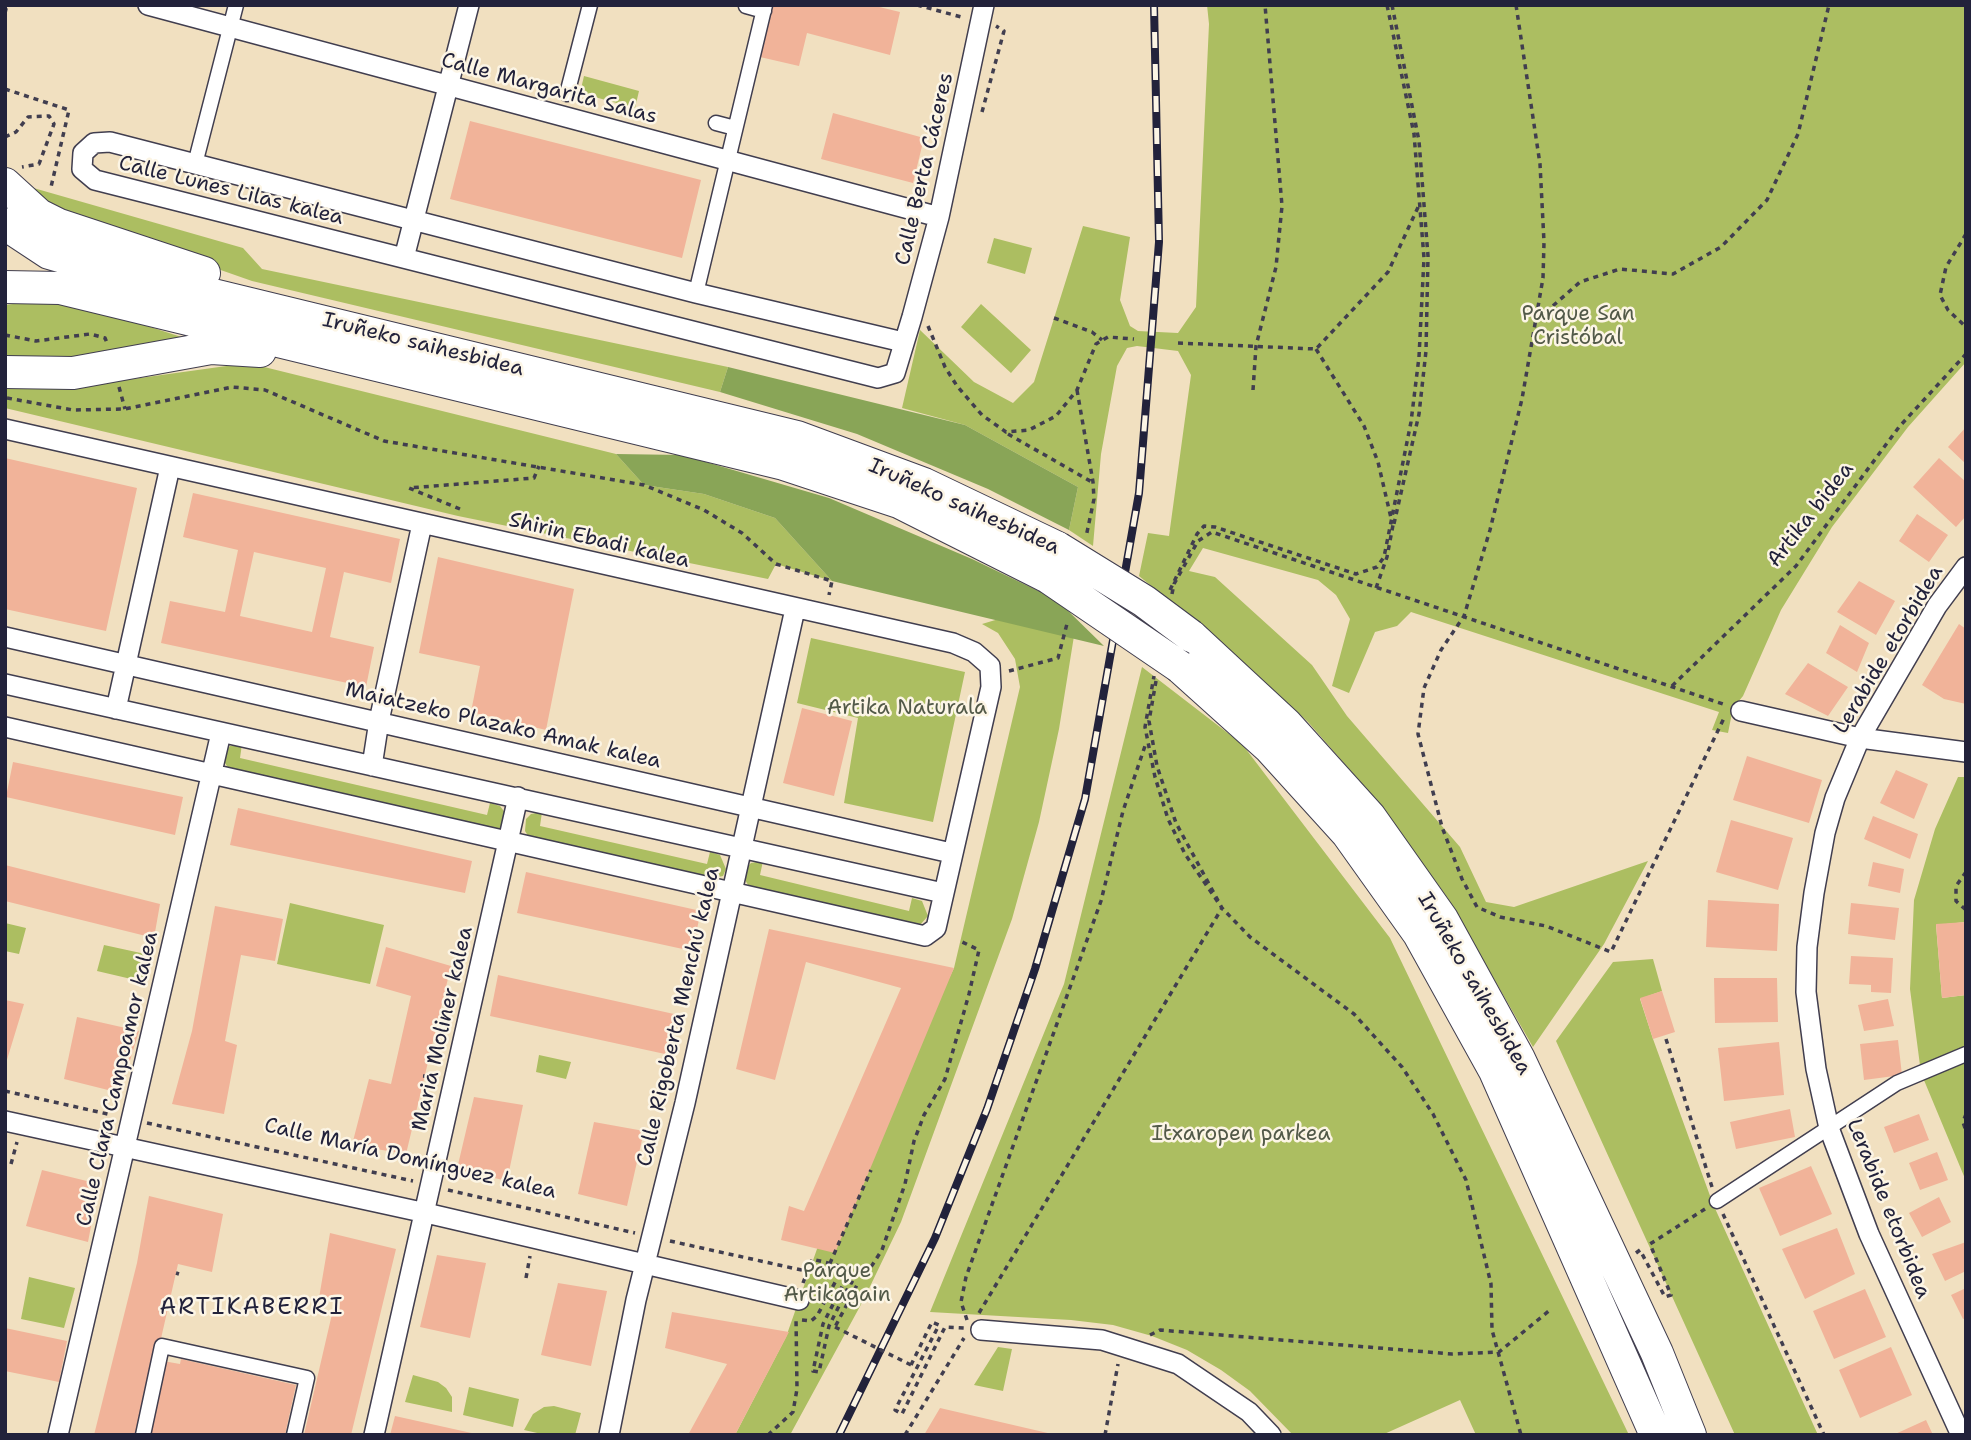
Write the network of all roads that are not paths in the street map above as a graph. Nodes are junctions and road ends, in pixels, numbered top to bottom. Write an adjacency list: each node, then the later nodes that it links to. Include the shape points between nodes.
1 (148, 5): 8 (street, Calle Margarita Salas)
2 (236, 5): 8 (street)
3 (469, 5): 9 (street)
4 (746, 6): 5 (street)
5 (765, 8): 12 (street)
6 (592, 14): 10 (street)
7 (983, 14): 16 (street, Calle Berta Cáceres)
8 (231, 27): 9 (street, Calle Margarita Salas); 14 (street)
9 (448, 85): 13 (street, Calle Margarita Salas); 17 (street)
10 (567, 94)
11 (716, 123): 12 (street)
12 (735, 128): 13 (street)
13 (728, 160): 16 (street, Calle Margarita Salas); 21 (street)
14 (195, 164): 17 (street, Calle Lunes Lilas kalea); 19 (street, Calle Lunes Lilas kalea, via 110,142 94,144 83,153 82,169 94,180)
15 (11, 176): 24 (highway, via 39,215 88,236 269,293 531,358)
16 (939, 217): 22 (street, Calle Berta Cáceres)
17 (414, 219): 19 (street); 21 (street, Calle Lunes Lilas kalea)
18 (5, 224): 24 (highway, Iruñeko saihesbidea, via 49,253 94,266)
19 (404, 258): 22 (street, Calle Lunes Lilas kalea, via 878,378 895,373)
20 (5, 286): 26 (highway, Iruñeko saihesbidea, via 60,288)
21 (696, 293): 22 (street, Calle Lunes Lilas kalea)
22 (903, 342)
23 (5, 372): 26 (highway, via 73,373 211,348 249,349 573,426)
24 (632, 396): 66 (highway, Iruñeko saihesbidea, bridge, via 797,437 924,484 1058,548 1191,636 1286,724 1370,817 1442,919 1519,1059 1657,1353)
25 (5, 429): 27 (street, Shirin Ebadi kalea)
26 (654, 430): 65 (highway, Iruñeko saihesbidea, bridge, via 784,464 899,502 1048,577 1180,667 1269,747 1347,833 1419,934 1495,1071)
27 (170, 467): 28 (street, Shirin Ebadi kalea); 32 (street)
28 (422, 524): 30 (street, Shirin Ebadi kalea); 36 (street)
29 (1966, 567): 39 (street, Lerabide etorbidea, via 1937,607)
30 (795, 609): 44 (street, Calle Rigoberta Menchú kalea); 47 (street, Shirin Ebadi kalea, via 953,643 990,666 991,687)
31 (5, 637): 32 (street, Maiatzeko Plazako Amak kalea)
32 (125, 664): 35 (street); 36 (street, Maiatzeko Plazako Amak kalea)
33 (5, 684): 35 (street)
34 (1735, 708): 39 (street)
35 (116, 709): 38 (street)
36 (379, 721): 41 (street); 44 (street, Maiatzeko Plazako Amak kalea)
37 (5, 727): 42 (street)
38 (221, 733): 41 (street); 42 (street, Calle Clara Campoamor kalea)
39 (1860, 738): 40 (street); 52 (street, Lerabide etorbidea, via 1825,833 1807,947 1816,1069)
40 (1966, 752)
41 (372, 766): 43 (street)
42 (212, 774): 45 (street); 53 (street, Calle Clara Campoamor kalea)
43 (518, 797): 45 (street, Maria Moliner kalea); 46 (street)
44 (751, 806): 46 (street, Calle Rigoberta Menchú kalea); 47 (street, Maiatzeko Plazako Amak kalea)
45 (509, 842): 49 (street); 55 (street, Maria Moliner kalea, via 428,1185)
46 (742, 846): 48 (street); 49 (street, Calle Rigoberta Menchú kalea)
47 (951, 853): 48 (street)
48 (943, 893): 49 (street, via 936,928 925,936)
49 (731, 894): 56 (street, Calle Rigoberta Menchú kalea)
50 (1966, 1054): 52 (street, via 1897,1083)
51 (5, 1121): 53 (street)
52 (1829, 1129): 54 (street); 67 (street, Lerabide etorbidea, via 1869,1234)
53 (125, 1146): 55 (street); 59 (street, Calle Clara Campoamor kalea)
54 (1717, 1201)
55 (426, 1213): 56 (street); 62 (street, Maria Moliner kalea)
56 (644, 1264): 57 (street); 63 (street, Calle Rigoberta Menchú kalea)
57 (798, 1309)
58 (981, 1330): 64 (street, via 1102,1340 1178,1364 1250,1412)
59 (58, 1435)
60 (143, 1435): 61 (street, via 162,1346 307,1378)
61 (294, 1435)
62 (374, 1435)
63 (609, 1435)
64 (1271, 1435)
65 (1656, 1435)
66 (1690, 1435)
67 (1961, 1435)

